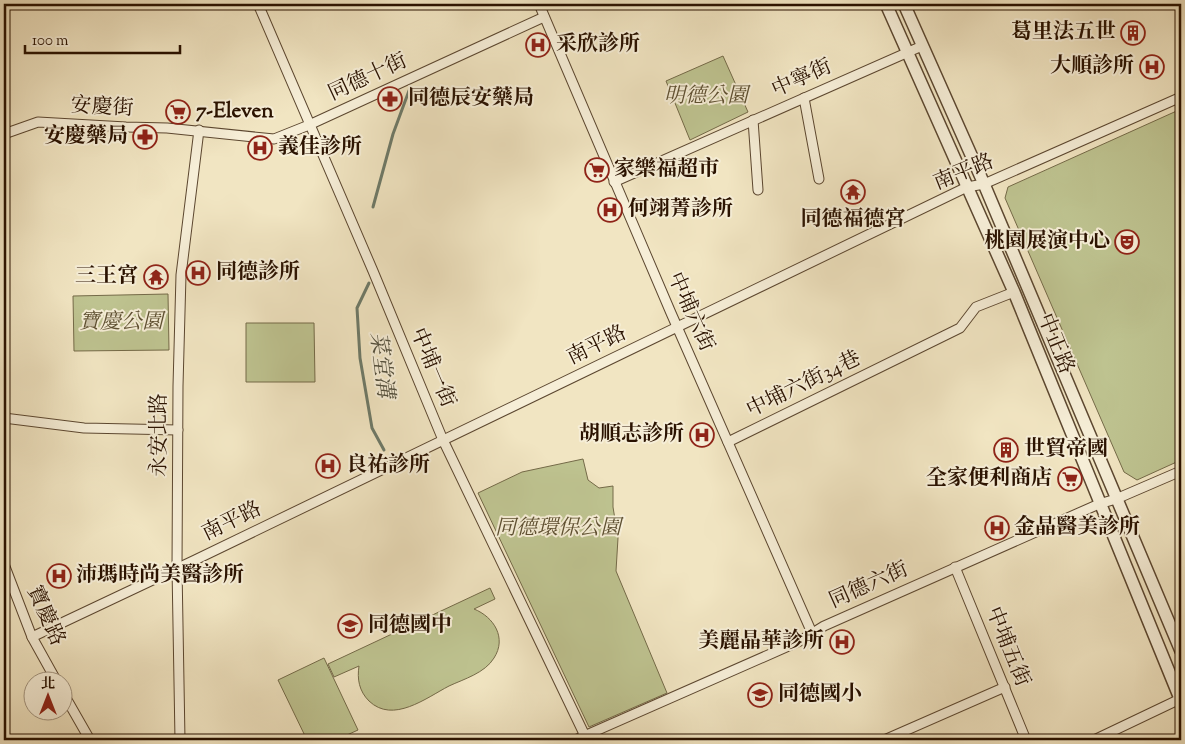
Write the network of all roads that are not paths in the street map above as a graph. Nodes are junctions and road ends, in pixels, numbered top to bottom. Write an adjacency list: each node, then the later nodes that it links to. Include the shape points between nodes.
1 (258, 4): 11 (street, 中埔一街)
2 (539, 4): 5 (street, 中埔六街)
3 (886, 4): 7 (street, 中正路)
4 (904, 4): 6 (street, 中正路)
5 (544, 17): 11 (street, 同德十街); 15 (street, 中埔六街)
6 (922, 46): 7 (street, 中寧街); 16 (street, 中正路)
7 (906, 52): 9 (street, 中寧街); 17 (street, 中正路)
8 (1181, 97): 16 (street, 南平路)
9 (804, 98): 10 (street, 中寧街); 14 (street)
10 (753, 120): 15 (street, 中寧街); 18 (street)
11 (309, 125): 12 (street, 同德十街, via 274,138); 23 (street, 中埔一街)
12 (200, 130): 13 (street, 安慶街, via 38,122); 22 (street, 永安北路, via 181,275)
13 (4, 134)
14 (819, 179)
15 (614, 182): 20 (street, 中埔六街)
16 (984, 184): 17 (street, 南平路); 26 (street, 中正路)
17 (967, 187): 19 (street, 中正路); 20 (street, 南平路)
18 (758, 190)
19 (1014, 292): 24 (street, 中埔六街34巷, via 976,307 960,328); 27 (street, 中正路)
20 (677, 327): 23 (street, 南平路); 24 (street, 中埔六街)
21 (4, 418): 22 (street, via 84,428)
22 (178, 430): 30 (street, 永安北路)
23 (443, 440): 30 (street, 南平路); 38 (street, 中埔一街)
24 (728, 442): 31 (street, 中埔六街)
25 (1181, 471): 26 (street, 同德六街)
26 (1116, 498): 27 (street, 同德六街); 33 (street, 中正路)
27 (1099, 504): 29 (street, 同德六街); 36 (street, 中正路)
28 (4, 564): 32 (street, 寶慶路)
29 (955, 567): 31 (street, 同德六街); 35 (street, 中埔五街)
30 (177, 568): 32 (street, 南平路); 40 (street, 永安北路)
31 (812, 634): 38 (street, 同德六街)
32 (32, 636): 34 (street, 寶慶路)
33 (1181, 651)
34 (52, 672)
35 (1004, 687): 42 (street); 43 (street, 中埔五街)
36 (1181, 700): 44 (street)
37 (72, 708): 39 (street)
38 (586, 738): 41 (street, 同德六街)
39 (90, 740)
40 (180, 740)
41 (575, 740)
42 (884, 740)
43 (1026, 740)
44 (1094, 740)

